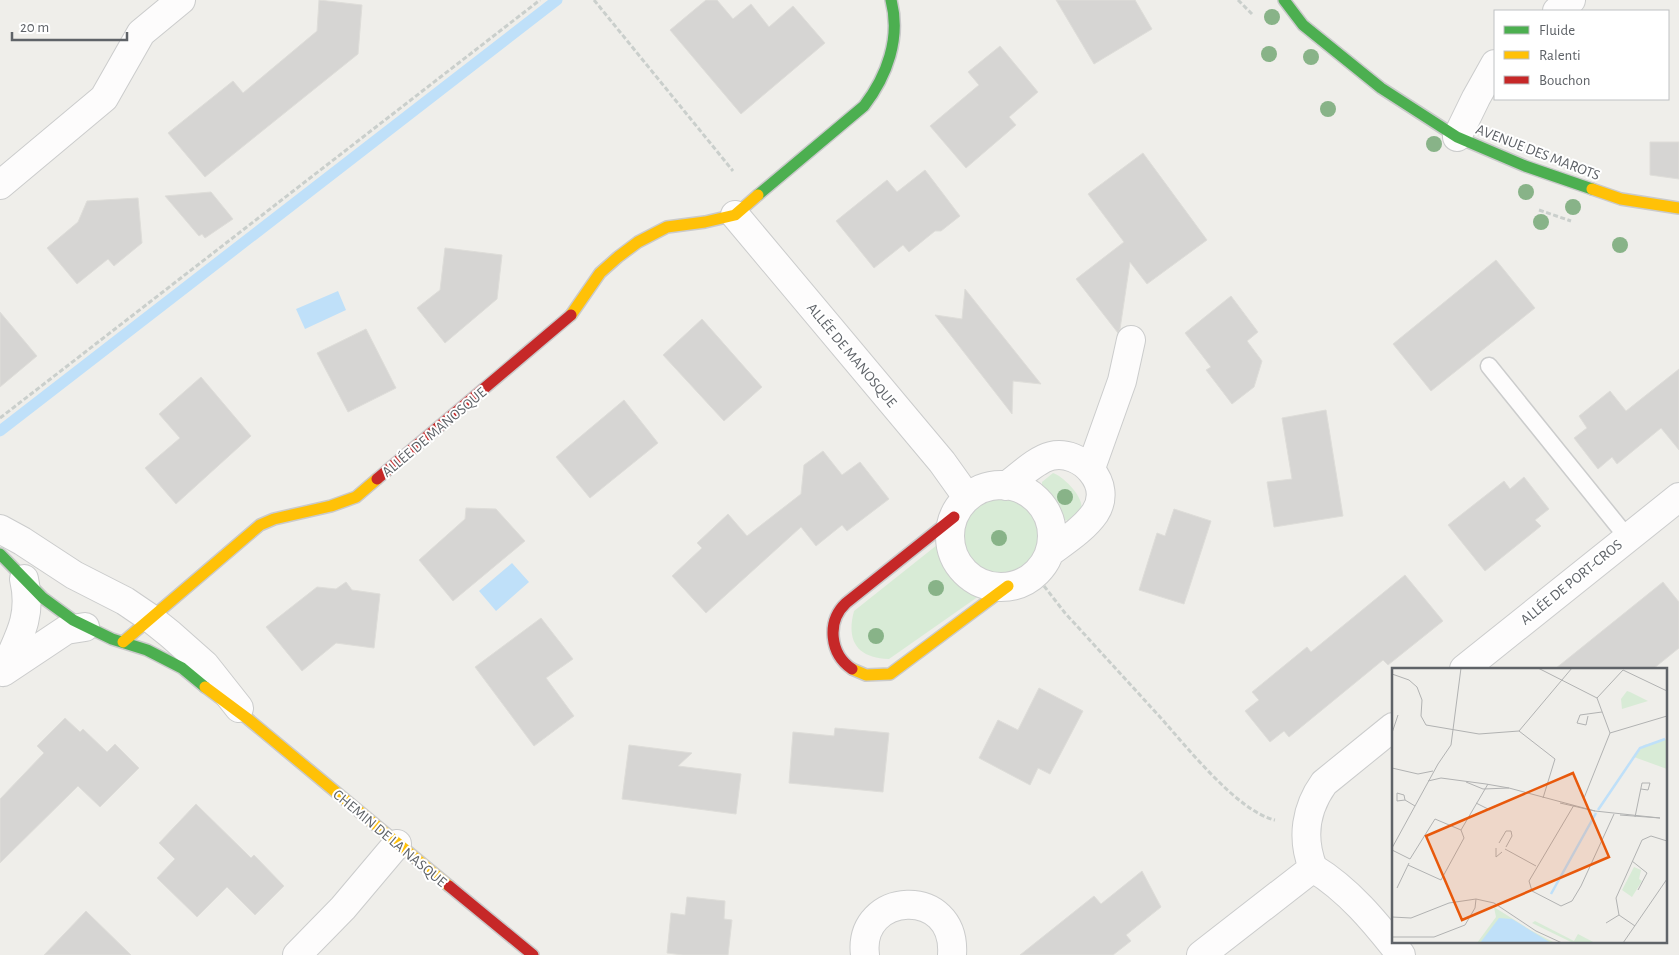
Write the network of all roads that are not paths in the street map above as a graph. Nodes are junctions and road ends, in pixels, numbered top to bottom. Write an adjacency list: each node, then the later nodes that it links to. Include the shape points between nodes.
1 (181, 0): 8 (street, via 141,33 104,98)
2 (891, 0): 9 (street, ALLÉE DE MANOSQUE, via 896,18 895,35 874,95)
3 (1284, 0): 7 (street, AVENUE DES MAROTS, via 1303,24 1381,88)
4 (1571, 0): 5 (street)
5 (1557, 10)
6 (1494, 66): 7 (street)
7 (1457, 137): 10 (street, AVENUE DES MAROTS, via 1525,166 1621,199)
8 (0, 185)
9 (744, 206): 16 (street, ALLÉE DE MANOSQUE, via 942,462); 25 (street, ALLÉE DE MANOSQUE, via 721,220 666,227 630,248 594,280 568,319 356,497 260,525)
10 (1679, 208)
11 (1131, 340): 13 (street, via 1122,381)
12 (1489, 366): 18 (lane)
13 (1091, 468): 14 (street, via 1079,459 1050,456); 20 (street, via 1099,481 1100,497 1096,511)
14 (1006, 486): 16 (street, via 982,489); 20 (street, via 1030,494 1042,505 1052,536)
15 (1679, 497): 18 (street, ALLÉE DE PORT-CROS)
16 (961, 507): 22 (street, via 950,527 955,561 980,584 997,588); 22 (street, via 837,613 833,642 838,656 861,674 890,674)
17 (0, 529): 23 (street, CHEMIN DE LA NASQUE, via 74,576)
18 (1627, 536): 28 (street, ALLÉE DE PORT-CROS)
19 (0, 554): 21 (street, CHEMIN DE LA NASQUE)
20 (1043, 563): 22 (street, via 1030,579)
21 (24, 579): 24 (street, CHEMIN DE LA NASQUE); 29 (street, via 28,595 26,616)
22 (1008, 586)
23 (98, 587): 24 (street); 25 (street, CHEMIN DE LA NASQUE)
24 (43, 598): 26 (street, CHEMIN DE LA NASQUE)
25 (150, 618): 27 (street, ALLÉE DE MANOSQUE); 30 (street, CHEMIN DE LA NASQUE, via 205,665)
26 (85, 627): 27 (street, CHEMIN DE LA NASQUE); 29 (street, via 66,630)
27 (123, 642): 30 (street, CHEMIN DE LA NASQUE, via 182,668)
28 (1465, 668)
29 (1, 673)
30 (248, 719): 32 (street, CHEMIN DE LA NASQUE)
31 (1392, 728): 33 (street, via 1324,783 1316,794 1306,827 1306,846)
32 (397, 844): 35 (street, via 343,908); 36 (street, CHEMIN DE LA NASQUE)
33 (1312, 868): 38 (street); 39 (street, via 1339,886 1368,914)
34 (956, 951): 37 (street, via 948,928 939,916 926,907 911,904 882,912 865,938)
35 (297, 955)
36 (533, 955)
37 (865, 955)
38 (1201, 955)
39 (1401, 955)

